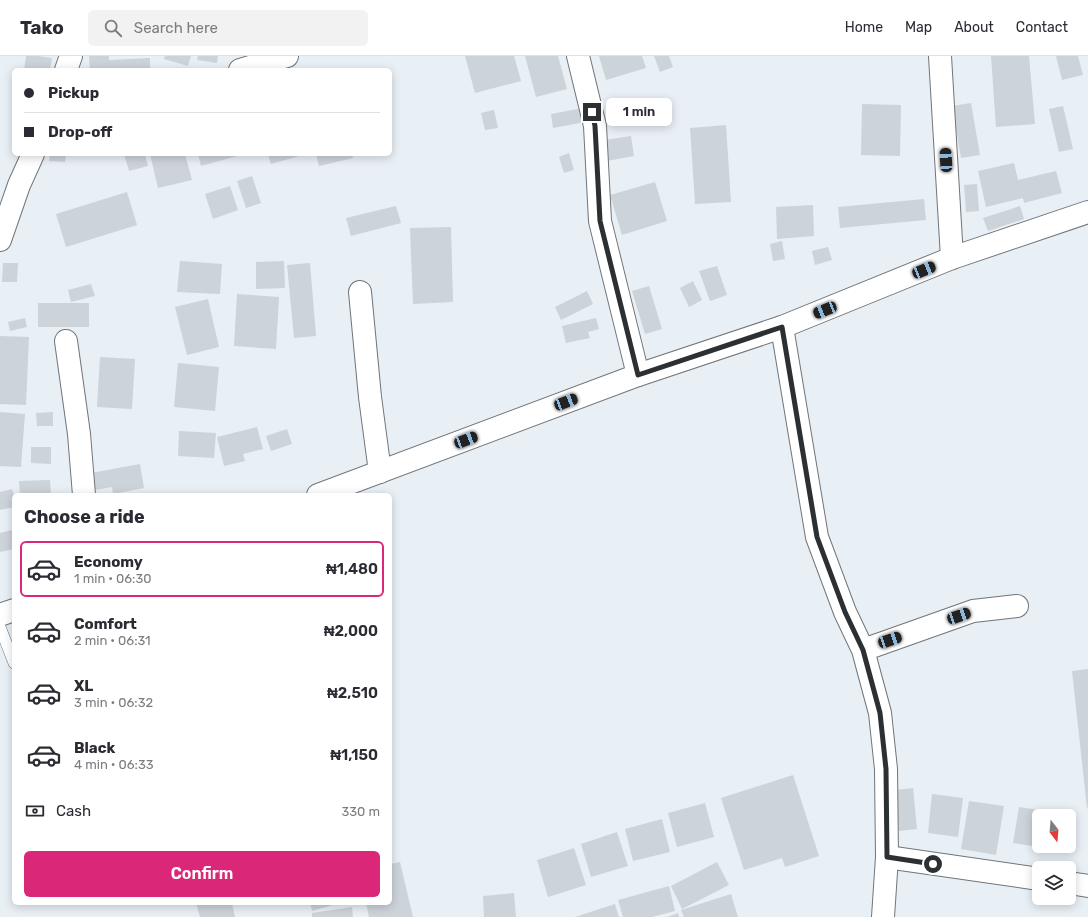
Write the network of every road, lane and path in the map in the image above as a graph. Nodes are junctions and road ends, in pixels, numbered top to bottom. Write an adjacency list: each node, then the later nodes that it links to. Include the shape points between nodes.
1 (71, 56): 5 (street)
2 (287, 56): 6 (street)
3 (578, 56): 14 (street, via 595,126 600,221)
4 (940, 56): 10 (street)
5 (67, 68)
6 (247, 68)
7 (32, 156): 9 (street)
8 (1088, 212): 10 (street)
9 (0, 240)
10 (952, 258): 12 (street)
11 (360, 292): 15 (street)
12 (782, 327): 14 (street); 22 (street, via 817,537 845,612)
13 (66, 341): 16 (street, via 79,434)
14 (638, 375): 15 (street)
15 (380, 472): 17 (street)
16 (84, 493)
17 (329, 493)
18 (1017, 606): 22 (street, via 973,611)
19 (12, 611): 20 (street)
20 (0, 615)
21 (0, 627): 23 (lane)
22 (863, 650): 24 (street, via 880,713 886,769)
23 (12, 658)
24 (887, 857): 25 (street); 28 (street)
25 (1032, 878)
26 (1076, 884): 27 (street)
27 (1088, 886)
28 (883, 917)

